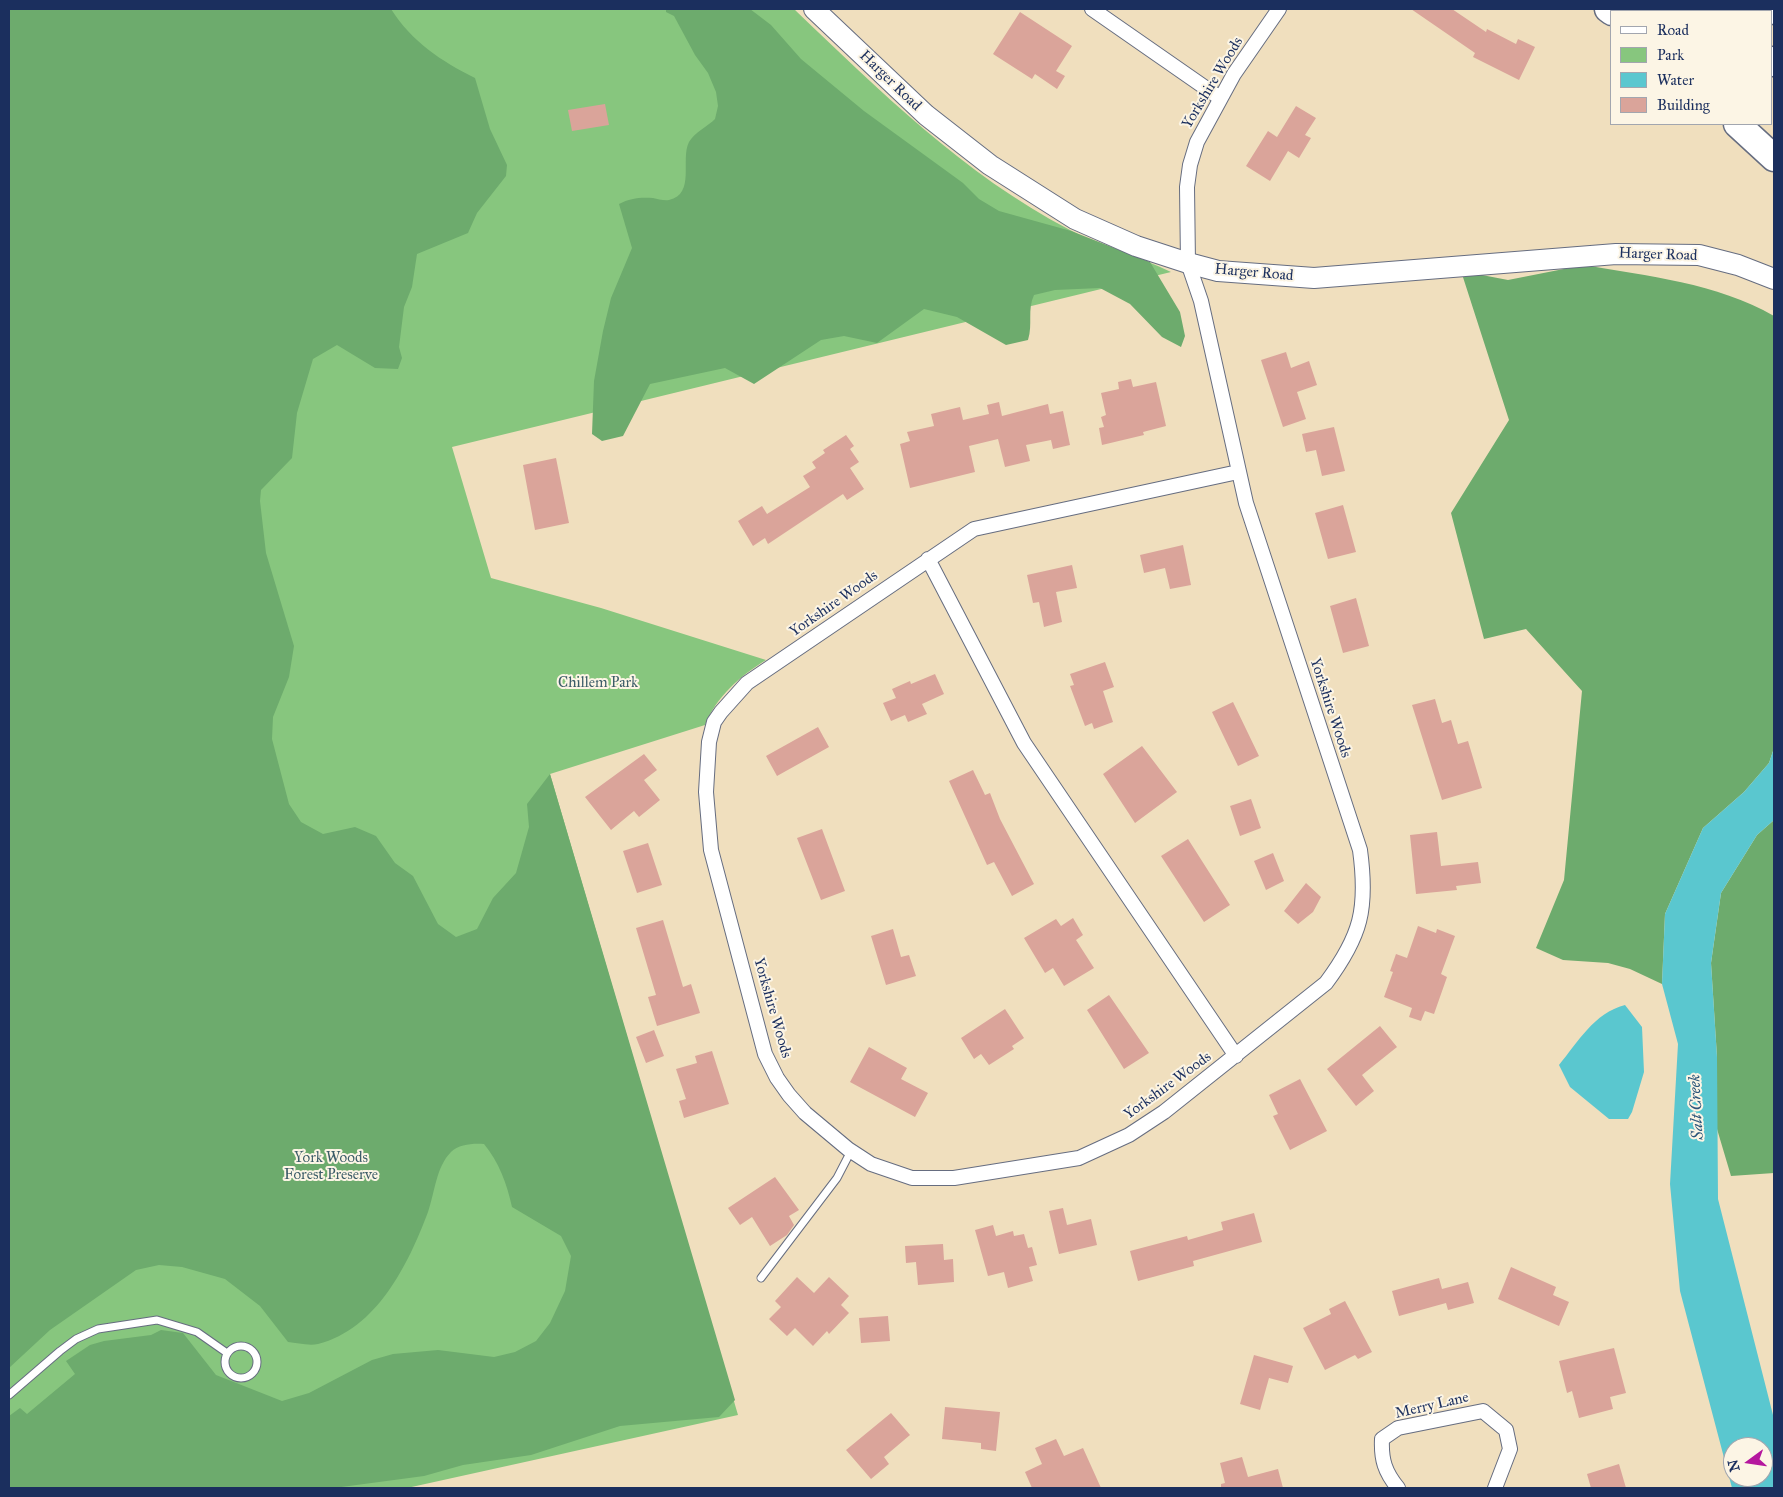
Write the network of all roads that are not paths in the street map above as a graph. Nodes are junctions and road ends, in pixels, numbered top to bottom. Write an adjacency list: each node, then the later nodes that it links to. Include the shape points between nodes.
1 (814, 9): 7 (street, Harger Road, via 926,116 990,166 1075,219 1136,246)
2 (1092, 9): 4 (street)
3 (1279, 9): 4 (street, Yorkshire Woods)
4 (1220, 98): 7 (street, Yorkshire Woods, via 1197,142 1190,165 1186,205)
5 (1738, 125): 6 (highway)
6 (1774, 158)
7 (1188, 264): 8 (street, Harger Road, via 1218,271 1314,278 1616,254 1699,255); 9 (street, Yorkshire Woods, via 1201,301)
8 (1774, 279)
9 (1238, 472): 10 (street, Yorkshire Woods, via 974,529); 11 (street, Yorkshire Woods, via 1360,850 1364,895 1355,937 1326,983)
10 (928, 558): 11 (street, Yorkshire Woods, via 1024,743); 12 (street, Yorkshire Woods, via 747,683 714,722 709,742 706,792 711,850 765,1054 789,1095)
11 (1236, 1056): 12 (street, Yorkshire Woods, via 1129,1135 1079,1158 931,1179 894,1173)
12 (851, 1151): 13 (lane, via 837,1178)
13 (761, 1278)
14 (227, 1353): 14 (lane, via 237,1347 245,1346 251,1350 256,1360 253,1371 241,1377 230,1373 225,1360); 15 (lane, via 197,1332 157,1320 98,1328 65,1347)
15 (9, 1395)
16 (1398, 1488): 17 (street, Merry Lane, via 1381,1458 1382,1440 1398,1428 1483,1410 1506,1430 1510,1449)
17 (1495, 1488)

